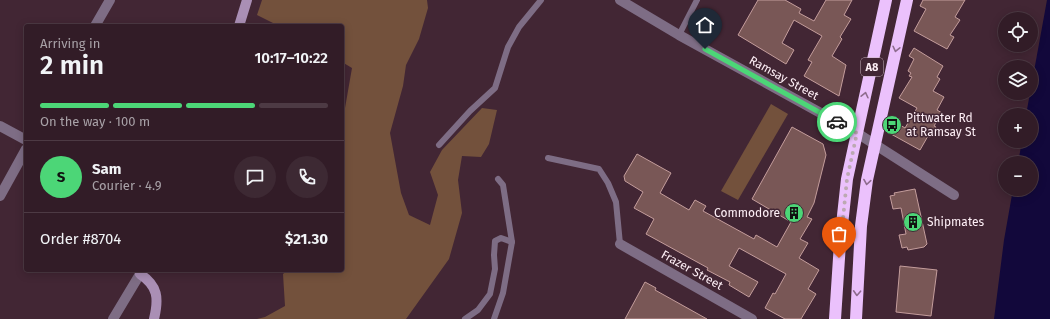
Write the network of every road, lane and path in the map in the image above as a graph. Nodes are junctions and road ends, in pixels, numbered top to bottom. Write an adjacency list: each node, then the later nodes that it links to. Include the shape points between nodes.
1 (110, 0): 8 (street)
2 (247, 0): 9 (street)
3 (541, 0): 15 (lane, via 519,27 508,47 495,88)
4 (620, 0): 10 (street, Ramsay Street)
5 (698, 0): 10 (lane)
6 (886, 0): 12 (highway, A8, one-way to 6)
7 (907, 0): 14 (highway, A8, one-way to 14)
8 (96, 24)
9 (240, 24)
10 (679, 35): 12 (street, Ramsay Street)
11 (0, 126): 13 (street)
12 (857, 133): 14 (street, Ramsay Street); 29 (highway, A8, via 845,193)
13 (24, 139)
14 (875, 144): 19 (street, Ramsay Street); 30 (highway, A8, one-way to 30, via 861,226)
15 (439, 145)
16 (24, 153): 20 (street)
17 (548, 158): 22 (lane, via 599,169 616,202)
18 (498, 179): 21 (lane, via 503,185)
19 (954, 195)
20 (0, 196)
21 (512, 242): 26 (lane, via 501,238 495,241 495,269 490,294 478,310); 27 (lane, via 503,294)
22 (620, 244): 28 (street, Frazer Street)
23 (141, 272): 24 (street); 25 (street, via 156,292)
24 (113, 319)
25 (154, 319)
26 (465, 319)
27 (494, 319)
28 (752, 319)
29 (835, 319)
30 (856, 319)

